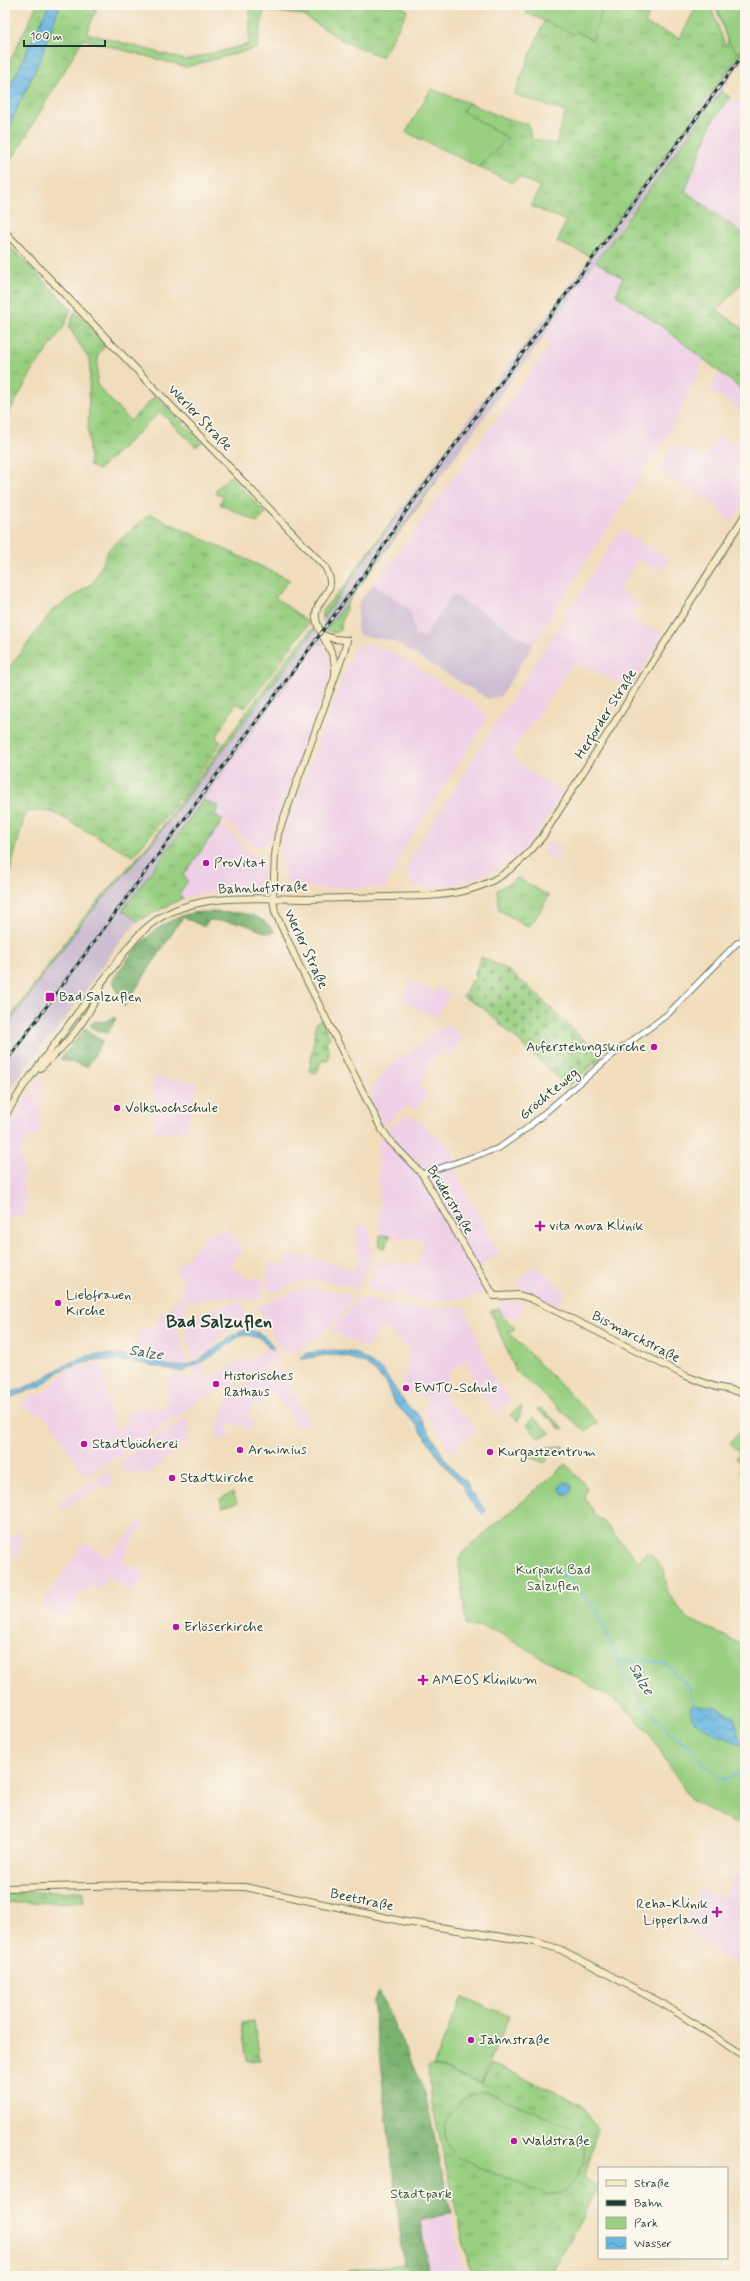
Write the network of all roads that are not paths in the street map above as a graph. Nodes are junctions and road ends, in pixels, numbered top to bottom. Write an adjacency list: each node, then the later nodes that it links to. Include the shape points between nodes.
1 (5, 232): 3 (main road, Werler Straße, via 325,567 330,584 316,618)
2 (745, 515): 5 (main road, Herforder Straße, via 543,836 515,867 485,885)
3 (324, 635): 4 (main road, Werler Straße, via 334,658); 4 (main road, Werler Straße, via 347,640)
4 (334, 684): 6 (main road, Werler Straße, via 278,834)
5 (458, 894): 6 (main road, Bahnhofstraße)
6 (272, 899): 8 (main road, Werler Straße, via 296,961); 9 (main road, Bahnhofstraße, via 218,901 186,907 156,920 140,932 127,946 102,984 96,999 77,1028 23,1087)
7 (745, 941): 10 (street, Gröchteweg, via 737,943 668,1014 610,1057 526,1129 499,1148)
8 (368, 1103): 10 (main road, Brüderstraße, via 390,1142)
9 (5, 1116)
10 (422, 1174): 11 (main road, Brüderstraße, via 493,1294)
11 (519, 1295): 12 (main road, Bismarckstraße, via 532,1299 686,1376)
12 (745, 1394)
13 (5, 1888): 14 (main road, Beetstraße, via 245,1887 406,1922 550,1946 589,1964 695,2023)
14 (745, 2056)

